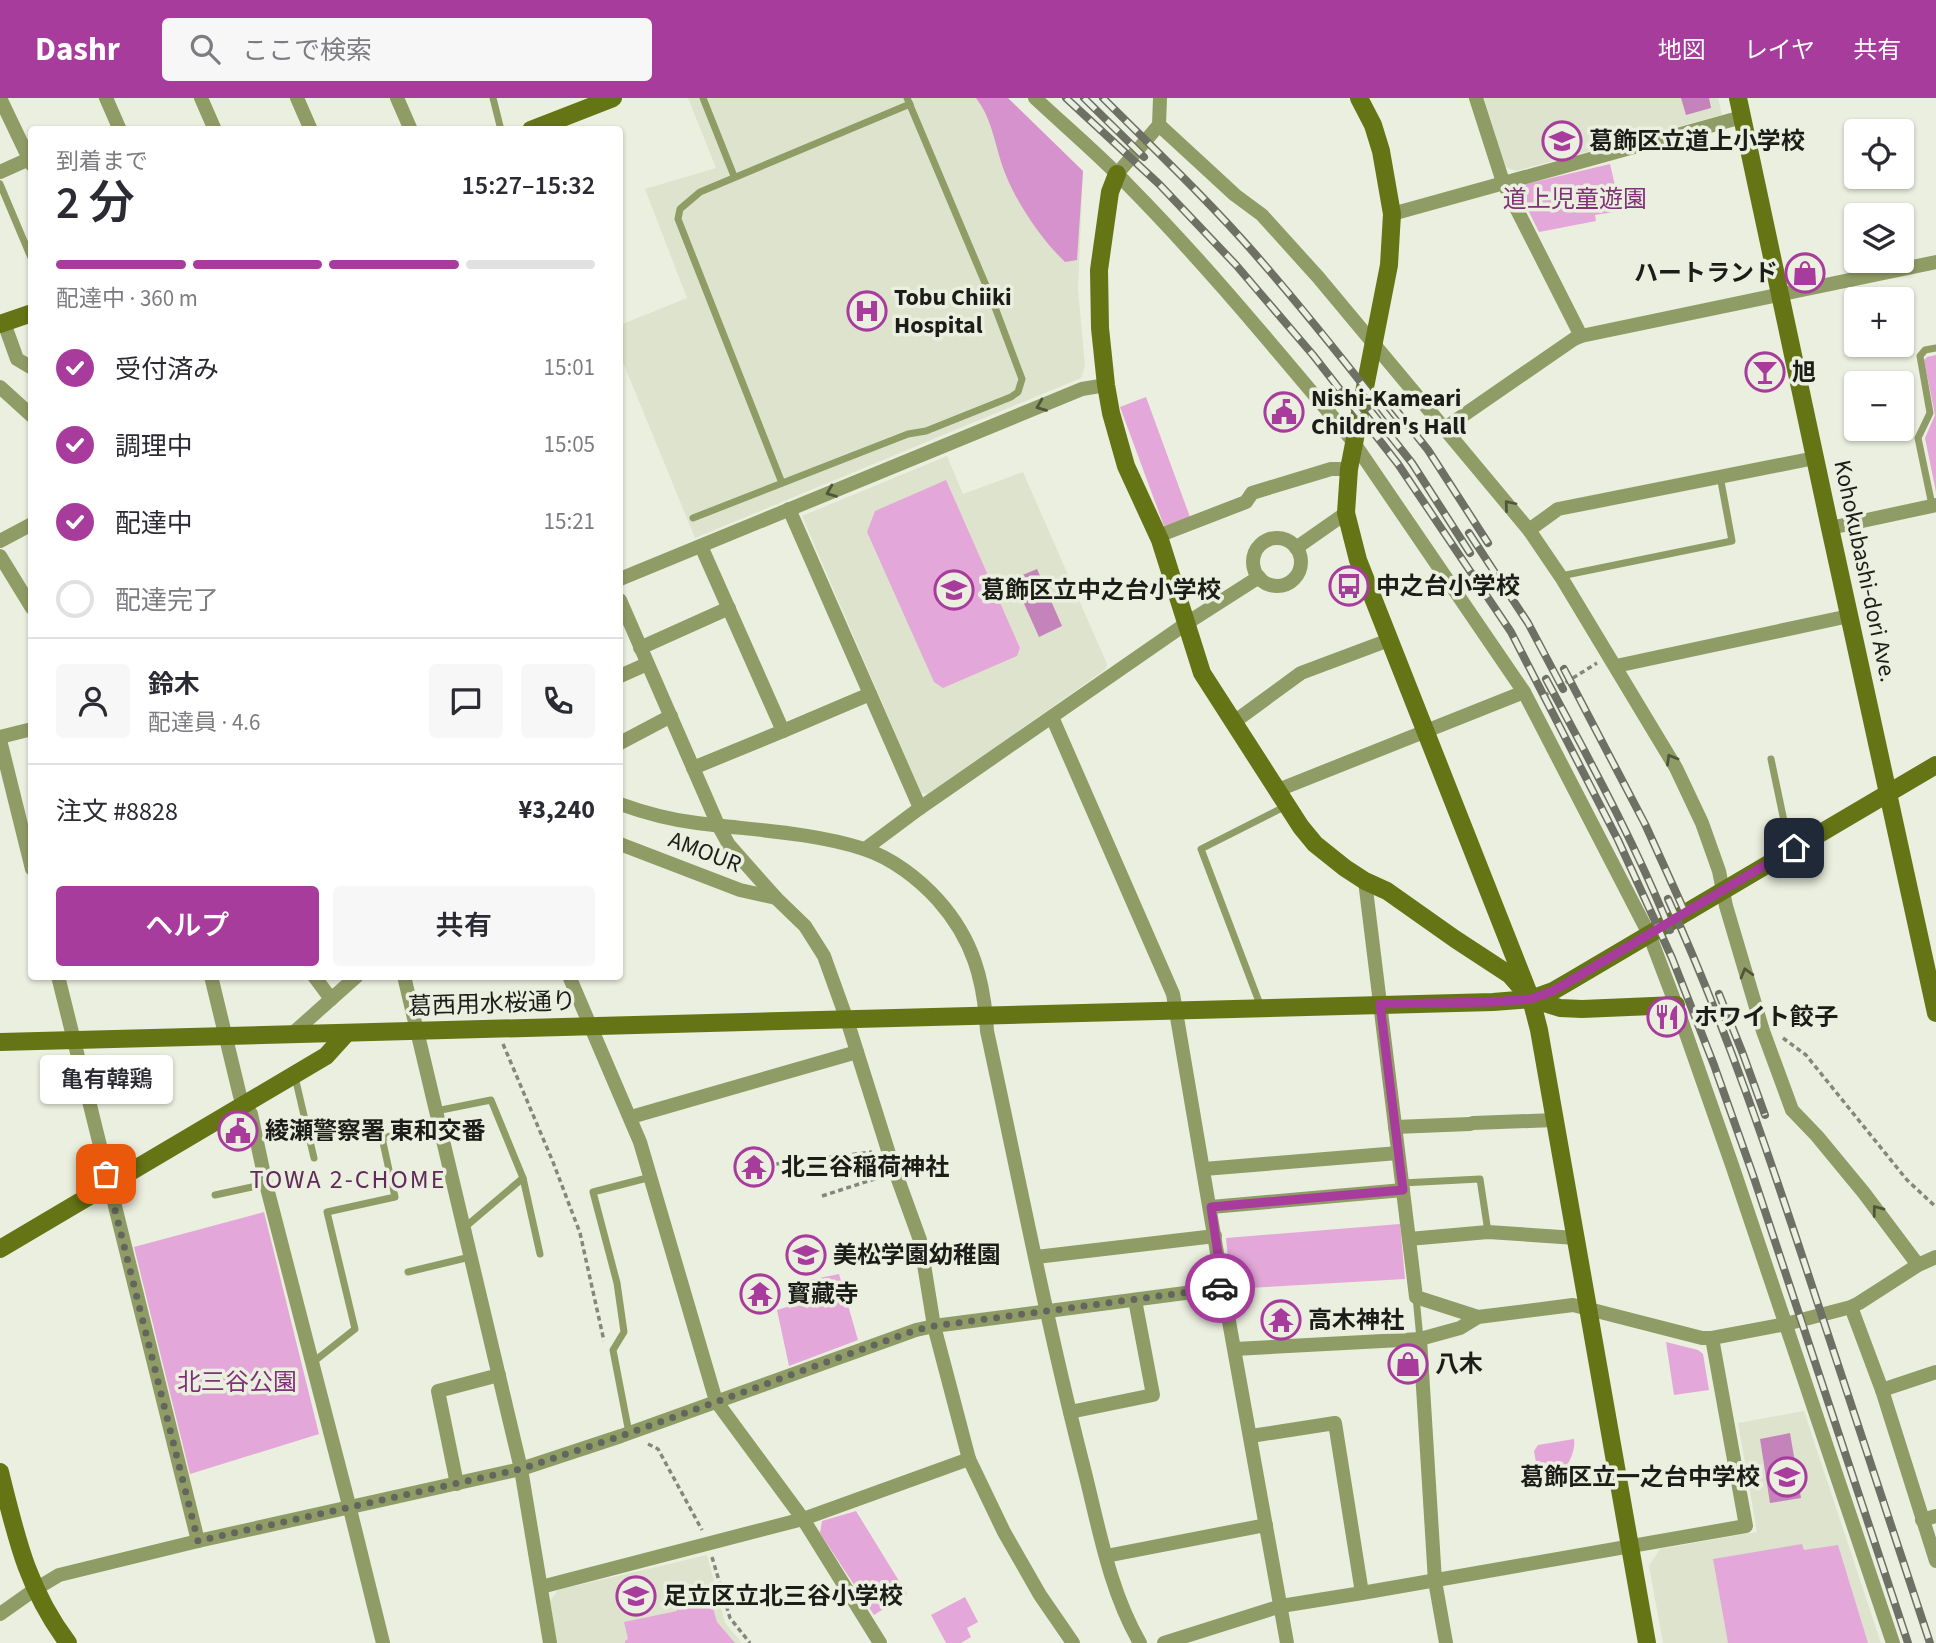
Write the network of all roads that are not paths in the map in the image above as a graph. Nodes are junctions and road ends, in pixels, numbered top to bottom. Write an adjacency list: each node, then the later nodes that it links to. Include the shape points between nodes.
1 (0, 98): 23 (street)
2 (106, 98): 17 (street)
3 (201, 98): 18 (street)
4 (297, 98): 19 (street)
5 (397, 98): 20 (street)
6 (494, 98): 21 (lane)
7 (703, 98): 27 (lane)
8 (1035, 98): 26 (street)
9 (1160, 98): 16 (street)
10 (1359, 98): 30 (street, via 1381,151)
11 (1476, 98): 28 (street)
12 (1738, 98): 15 (street, Kohokubashi-dori Ave.)
13 (604, 100): 22 (street)
14 (908, 101): 27 (lane); 48 (lane, via 997,312 1021,385 1012,397)
15 (1742, 117): 28 (street); 33 (street, Kohokubashi-dori Ave.)
16 (1159, 125): 26 (street); 37 (street, via 1262,215)
17 (118, 126)
18 (213, 126)
19 (309, 126)
20 (409, 126)
21 (500, 126)
22 (541, 126)
23 (28, 158)
24 (28, 163): 25 (street)
25 (0, 172)
26 (1117, 174): 40 (street, via 1110,192 1099,270); 44 (street, via 1253,321)
27 (734, 176): 48 (lane, via 689,200 680,208 678,219)
28 (1503, 182): 30 (street); 36 (street)
29 (0, 184): 31 (lane)
30 (1392, 214): 37 (street, via 1389,265)
31 (28, 250)
32 (1936, 262): 33 (street)
33 (1780, 295): 36 (street); 45 (street, Kohokubashi-dori Ave.)
34 (28, 314): 35 (street)
35 (2, 323): 39 (street, via 17,359)
36 (1581, 336): 43 (street)
37 (1374, 343): 43 (street); 44 (street)
38 (1936, 348): 49 (lane, via 1920,356 1930,413 1919,438)
39 (28, 366)
40 (1106, 385): 50 (street, one-way to 50, via 1082,389); 56 (street, via 1126,466)
41 (0, 387): 42 (street)
42 (28, 412)
43 (1445, 428): 55 (street, one-way to 43)
44 (1354, 443): 46 (street); 75 (street)
45 (1815, 457): 47 (street); 54 (street, Kohokubashi-dori Ave.)
46 (1349, 469): 51 (street); 56 (street, via 1331,469 1252,494 1245,502)
47 (1720, 477): 55 (street, via 1558,509); 62 (lane, via 1732,541)
48 (782, 483): 52 (lane)
49 (1934, 506): 54 (street)
50 (789, 509): 58 (street); 74 (street)
51 (1346, 513): 59 (street); 69 (street, via 1358,560)
52 (694, 518)
53 (28, 526): 57 (street)
54 (1830, 528): 67 (street, Kohokubashi-dori Ave.)
55 (1530, 530): 62 (street)
56 (1158, 536): 68 (street)
57 (0, 541)
58 (701, 546): 63 (street); 66 (street)
59 (1296, 548): 61 (street, via 1301,564 1295,579 1280,586); 61 (street, via 1284,539 1263,543 1254,563)
60 (0, 556): 64 (street)
61 (1259, 577): 68 (street)
62 (1561, 577): 71 (street)
63 (623, 578)
64 (28, 602)
65 (623, 607): 70 (street)
66 (729, 608): 70 (street); 80 (street)
67 (1849, 616): 71 (street); 87 (street, Kohokubashi-dori Ave.)
68 (1186, 623): 77 (street); 78 (street, via 1202,673)
69 (1389, 640): 78 (street, via 1300,673); 81 (street)
70 (640, 648): 72 (street)
71 (1613, 660): 97 (street, one-way to 71, via 1702,823 1676,768)
72 (647, 664): 73 (street); 76 (street)
73 (623, 675)
74 (870, 694): 80 (street); 90 (street)
75 (1527, 698): 81 (street); 99 (street)
76 (671, 716): 83 (street); 86 (street)
77 (1052, 717): 90 (street); 112 (street)
78 (1234, 722): 88 (street)
79 (28, 730): 82 (street)
80 (783, 731): 86 (street)
81 (1425, 732): 88 (street); 108 (street)
82 (0, 739): 95 (street)
83 (623, 741)
84 (1771, 759): 93 (lane, via 1788,840)
85 (1936, 765): 87 (street)
86 (693, 768): 91 (street)
87 (1889, 792): 93 (street); 100 (street, Kohokubashi-dori Ave.)
88 (1282, 798): 96 (street, via 1315,844); 111 (lane, via 1201,849)
89 (623, 805): 91 (street)
90 (920, 808): 94 (street)
91 (718, 825): 94 (street); 98 (street, via 729,845)
92 (623, 846): 98 (street, AMOUR, via 740,890)
93 (1794, 848): 97 (street)
94 (865, 849): 114 (street, via 922,882 961,928 979,973)
95 (28, 853)
96 (1364, 881): 108 (street, via 1387,891 1510,975); 109 (street)
97 (1723, 891): 99 (street); 150 (street, one-way to 97, via 1864,1193 1792,1110 1763,1031)
98 (776, 898): 115 (street, via 806,926 824,956)
99 (1648, 934): 108 (street, via 1553,991); 110 (street)
100 (1929, 949): 113 (street, Kohokubashi-dori Ave.)
101 (59, 980): 121 (street)
102 (212, 980): 120 (street)
103 (317, 980): 107 (street)
104 (352, 980): 107 (street)
105 (405, 980): 117 (street)
106 (571, 980): 116 (street)
107 (331, 999): 118 (street)
108 (1531, 999): 109 (street, 葛西用水桜通り); 110 (street, via 1582,1009); 128 (street)
109 (1380, 1004): 111 (street, 葛西用水桜通り); 129 (street)
110 (1676, 1005): 159 (street)
111 (1261, 1008): 112 (street, 葛西用水桜通り)
112 (1177, 1011): 114 (street, 葛西用水桜通り); 132 (street)
113 (1936, 1013)
114 (986, 1016): 115 (street, 葛西用水桜通り); 148 (street)
115 (847, 1020): 116 (street, 葛西用水桜通り); 123 (street)
116 (592, 1026): 117 (street, 葛西用水桜通り); 126 (street)
117 (416, 1031): 119 (street, 葛西用水桜通り); 127 (street)
118 (292, 1034): 119 (street, 葛西用水桜通り); 120 (street, 葛西用水桜通り)
119 (346, 1034): 124 (street, via 327,1056)
120 (225, 1036): 121 (street, 葛西用水桜通り); 125 (street)
121 (73, 1040): 122 (street, 葛西用水桜通り); 135 (street)
122 (0, 1041)
123 (857, 1052): 126 (street); 160 (street, via 920,1240)
124 (294, 1075): 125 (street); 131 (lane)
125 (245, 1104): 135 (street); 136 (street)
126 (631, 1117): 133 (street)
127 (437, 1118): 134 (lane, via 491,1100); 140 (street); 164 (lane, via 382,1138 395,1197 327,1212 355,1329)
128 (1555, 1120): 129 (street); 143 (street)
129 (1395, 1127): 130 (street)
130 (1398, 1153): 132 (street); 137 (street)
131 (314, 1158)
132 (1204, 1169): 139 (street)
133 (651, 1177): 168 (street); 170 (lane, via 593,1192 617,1283 624,1332 613,1350)
134 (523, 1178): 140 (lane); 146 (lane)
135 (108, 1184): 145 (street); 181 (street)
136 (266, 1184): 138 (lane); 164 (street)
137 (1403, 1187): 139 (street); 141 (lane, via 1480,1179); 144 (street)
138 (215, 1195)
139 (1211, 1207): 142 (street)
140 (464, 1228): 147 (street)
141 (1488, 1232): 143 (street); 144 (street)
142 (1215, 1236): 148 (street); 152 (street)
143 (1576, 1238): 156 (street)
144 (1409, 1239): 153 (street)
145 (0, 1249)
146 (540, 1254)
147 (470, 1257): 151 (lane); 166 (street)
148 (1036, 1257): 157 (street)
149 (1936, 1257): 150 (street)
150 (1918, 1265): 155 (street)
151 (408, 1272)
152 (1223, 1288): 154 (street); 163 (street)
153 (1416, 1297): 158 (street); 162 (lane)
154 (1135, 1300): 157 (street); 169 (street, via 1153,1395)
155 (1851, 1307): 159 (street); 167 (street)
156 (1588, 1308): 158 (street, via 1573,1305); 161 (street); 182 (street)
157 (1047, 1310): 160 (street); 169 (street)
158 (1478, 1317): 162 (street, via 1460,1328)
159 (1786, 1324): 161 (street); 201 (street)
160 (934, 1326): 168 (street); 172 (street)
161 (1712, 1338): 182 (street, via 1746,1526)
162 (1420, 1339): 163 (street); 185 (street)
163 (1235, 1349): 171 (street)
164 (312, 1363): 176 (street)
165 (1936, 1372): 167 (street)
166 (499, 1375): 173 (street); 175 (street, via 438,1391)
167 (1882, 1390): 177 (street)
168 (716, 1401): 170 (street); 178 (street)
169 (1070, 1412): 183 (street)
170 (629, 1433): 173 (street)
171 (1251, 1436): 179 (street); 188 (street, via 1335,1423)
172 (969, 1459): 178 (street); 195 (street, via 1004,1532)
173 (521, 1469): 175 (street); 186 (street)
174 (0, 1472): 180 (street)
175 (457, 1484): 176 (street)
176 (350, 1509): 181 (street); 192 (street)
177 (1929, 1518): 184 (street)
178 (803, 1519): 186 (street); 194 (street)
179 (1266, 1525): 183 (street); 189 (street)
180 (7, 1527): 187 (street)
181 (198, 1541): 187 (street, via 59,1575)
182 (1630, 1546): 185 (street); 200 (street)
183 (1106, 1556): 196 (street, via 1125,1618)
184 (1936, 1561)
185 (1435, 1581): 188 (street); 199 (street)
186 (541, 1587): 193 (street)
187 (34, 1590): 190 (street); 191 (street)
188 (1362, 1593): 189 (street)
189 (1281, 1606): 197 (street); 198 (street)
190 (0, 1614)
191 (68, 1643)
192 (383, 1643)
193 (550, 1643)
194 (880, 1643)
195 (1073, 1643)
196 (1139, 1643)
197 (1164, 1643)
198 (1287, 1643)
199 (1446, 1643)
200 (1647, 1643)
201 (1893, 1643)

